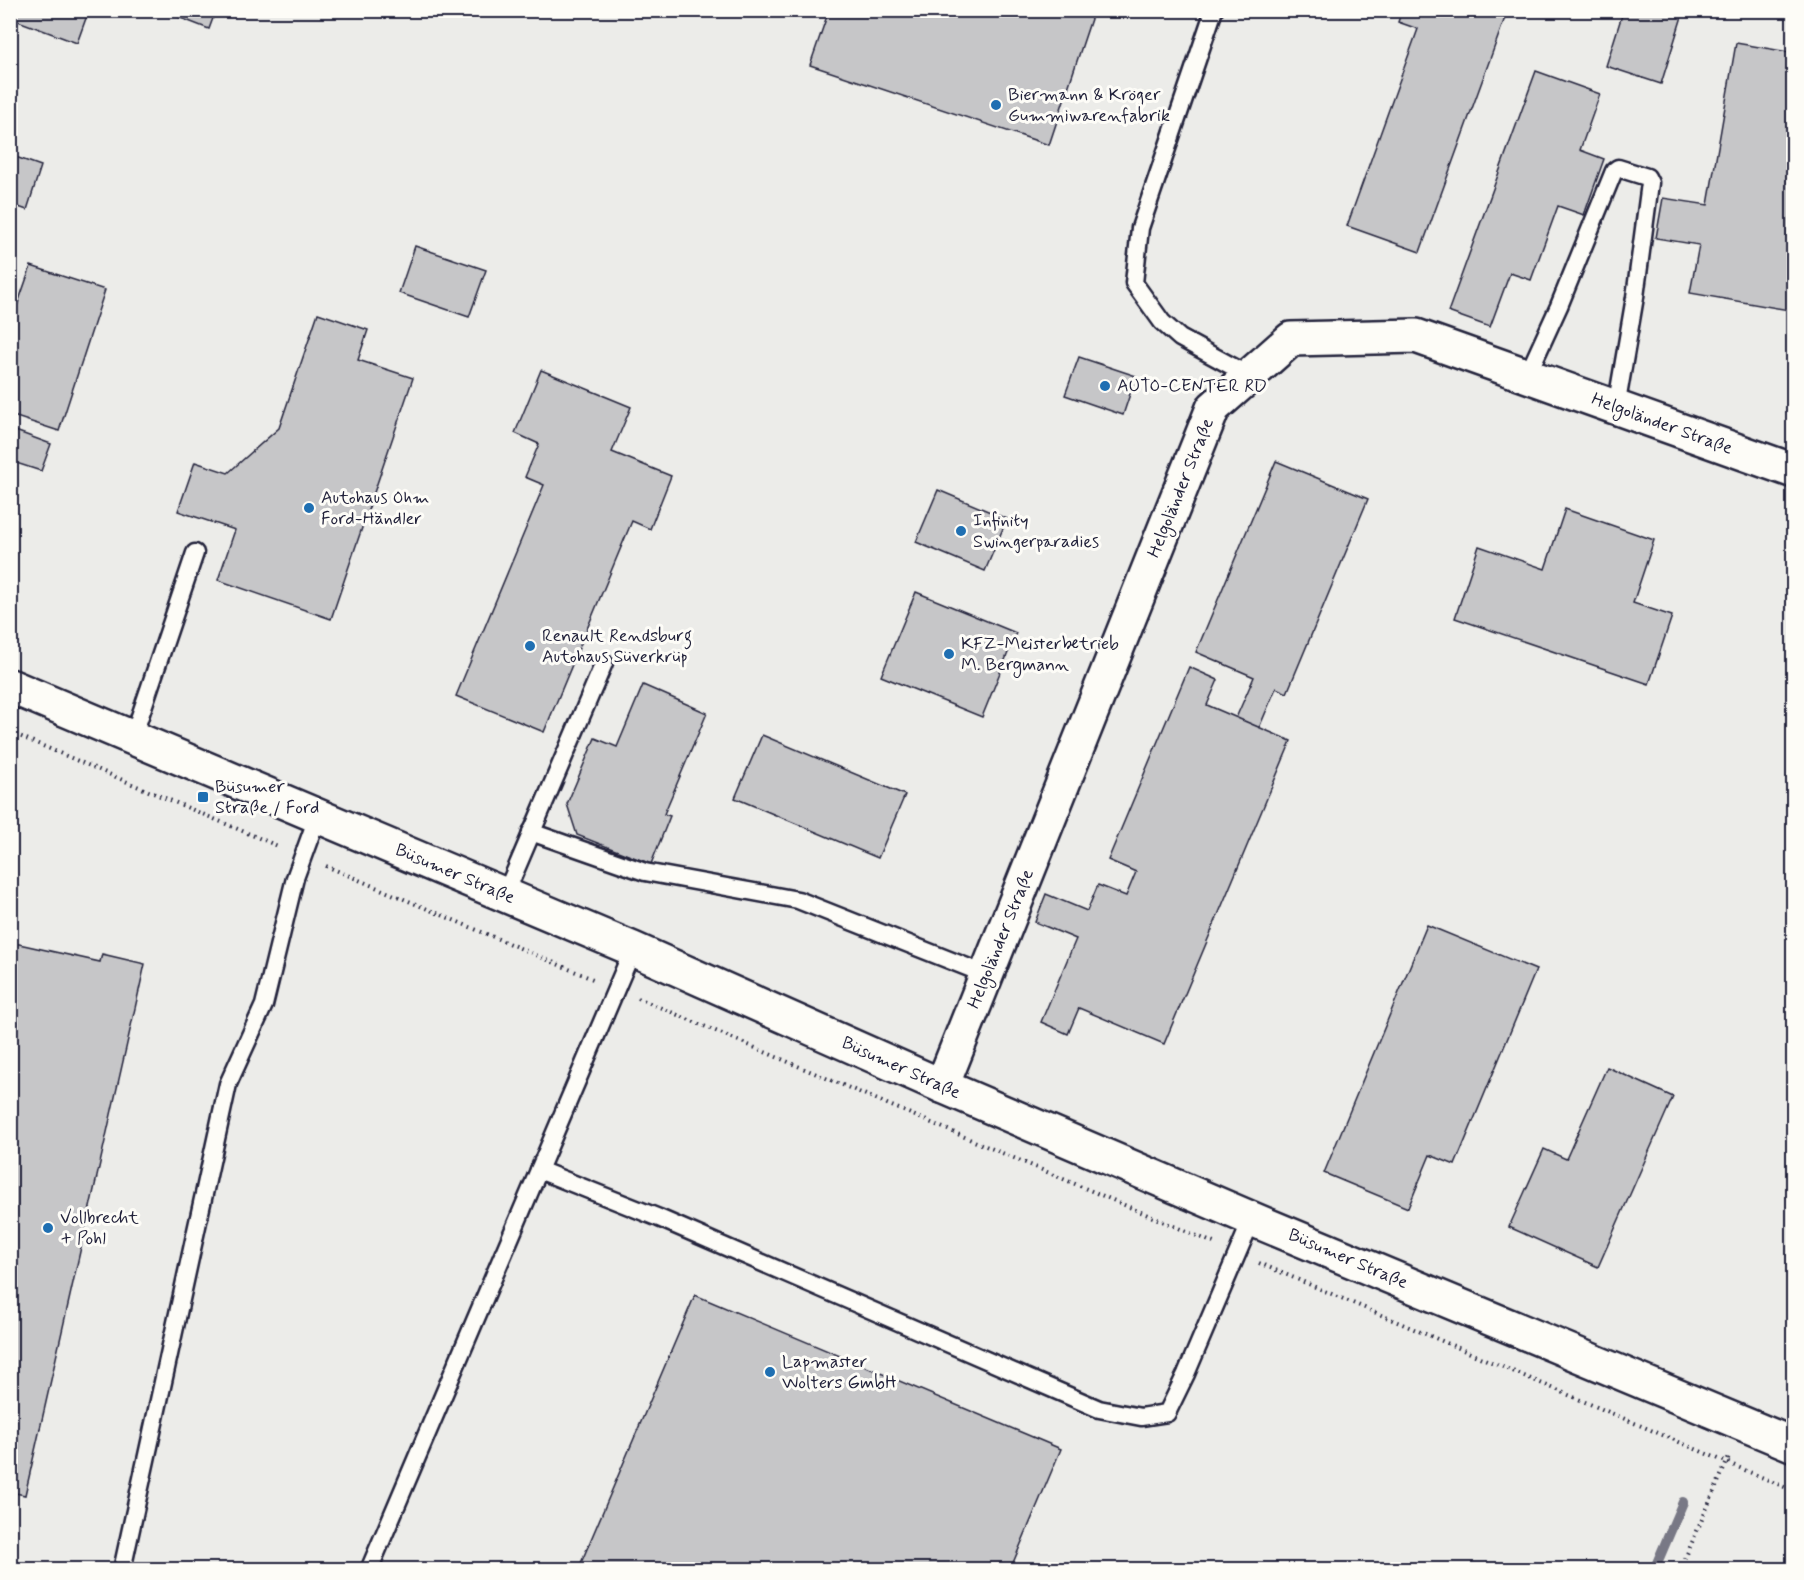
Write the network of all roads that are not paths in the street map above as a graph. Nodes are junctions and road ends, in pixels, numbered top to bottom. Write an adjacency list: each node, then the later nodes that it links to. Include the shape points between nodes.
1 (1214, 10): 2 (lane, via 1140,228 1134,283 1162,322 1180,338)
2 (1250, 376): 3 (street, Helgoländer Straße, via 1291,339 1416,336); 14 (street, Helgoländer Straße, via 1213,408)
3 (1527, 376): 4 (street, Helgoländer Straße); 4 (lane, via 1614,171 1618,168 1647,177 1650,183 1635,297)
4 (1616, 408): 5 (street, Helgoländer Straße)
5 (1794, 471)
6 (195, 553): 9 (lane)
7 (604, 663): 11 (lane)
8 (10, 686): 9 (street, Büsumer Straße)
9 (133, 737): 10 (street, Büsumer Straße)
10 (318, 815): 12 (street, Büsumer Straße); 19 (lane, via 295,878 264,1005 228,1084)
11 (531, 832): 12 (lane); 14 (lane, via 645,872 798,900)
12 (505, 895): 13 (street, Büsumer Straße)
13 (633, 950): 15 (street, Büsumer Straße); 16 (lane)
14 (987, 975): 15 (street, Helgoländer Straße)
15 (942, 1086): 17 (street, Büsumer Straße)
16 (539, 1170): 17 (lane, via 1099,1409 1141,1418 1167,1413); 20 (lane)
17 (1252, 1219): 18 (street, Büsumer Straße)
18 (1794, 1445)
19 (122, 1569)
20 (369, 1569)

